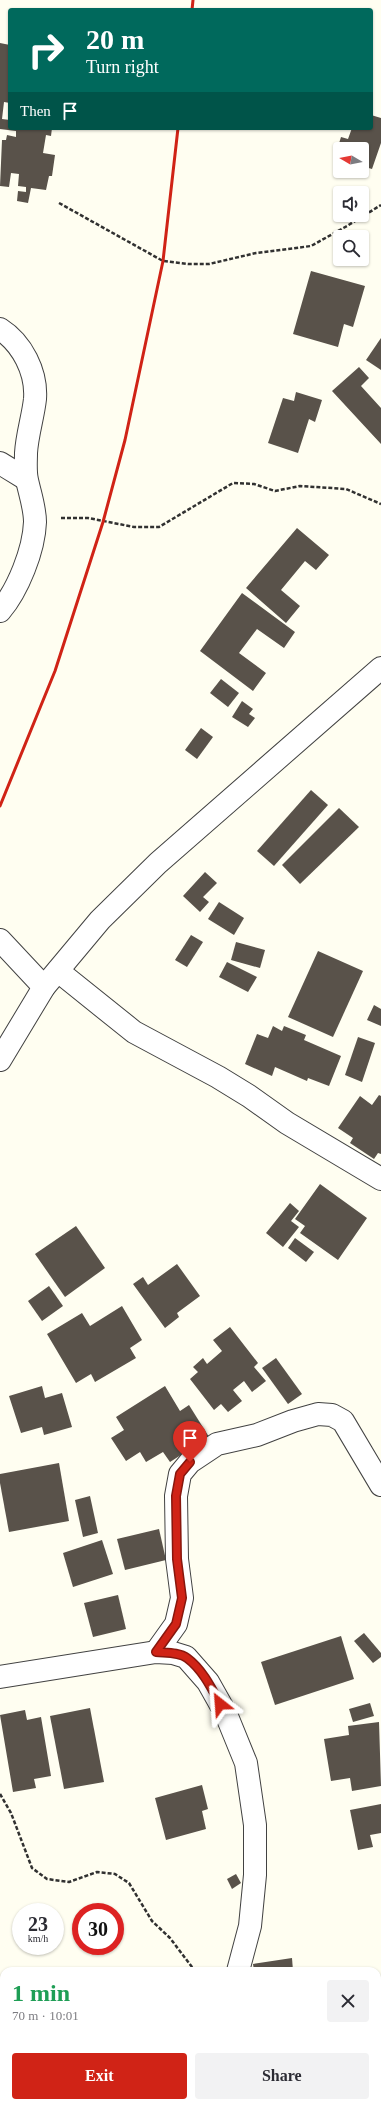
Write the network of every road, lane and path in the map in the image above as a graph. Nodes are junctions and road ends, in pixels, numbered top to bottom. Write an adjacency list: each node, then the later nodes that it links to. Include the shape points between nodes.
1 (59, 203): 2 (path, via 162,261 188,264 209,264 256,253 311,246)
2 (381, 205)
3 (0, 329): 5 (street, via 12,337 25,356 33,379 35,399 26,453)
4 (0, 463): 5 (street)
5 (26, 479): 7 (street, via 32,495)
6 (381, 504): 7 (path, via 346,489 300,486 275,491 254,484 233,483 159,527 134,527 88,518)
7 (35, 522): 8 (street, via 28,557 17,586 10,600)
8 (0, 611)
9 (381, 668): 11 (street, via 158,863 100,920)
10 (0, 940): 11 (street)
11 (51, 979): 12 (street); 13 (street, via 134,1032 230,1084 287,1123)
12 (0, 1060)
13 (381, 1179)
14 (381, 1485): 15 (street, via 343,1421 332,1415 318,1414 257,1435 217,1444 190,1462 180,1474 176,1496 177,1559 182,1598 176,1624)
15 (156, 1652): 16 (street); 19 (street, via 173,1653 186,1658 208,1682 226,1714 246,1763 255,1825 255,1875 250,1926)
16 (0, 1677)
17 (0, 1794): 18 (path, via 11,1813 32,1868 47,1879 69,1882 97,1872 115,1874 129,1883 152,1921 170,1938)
18 (192, 1967)
19 (239, 1967)

